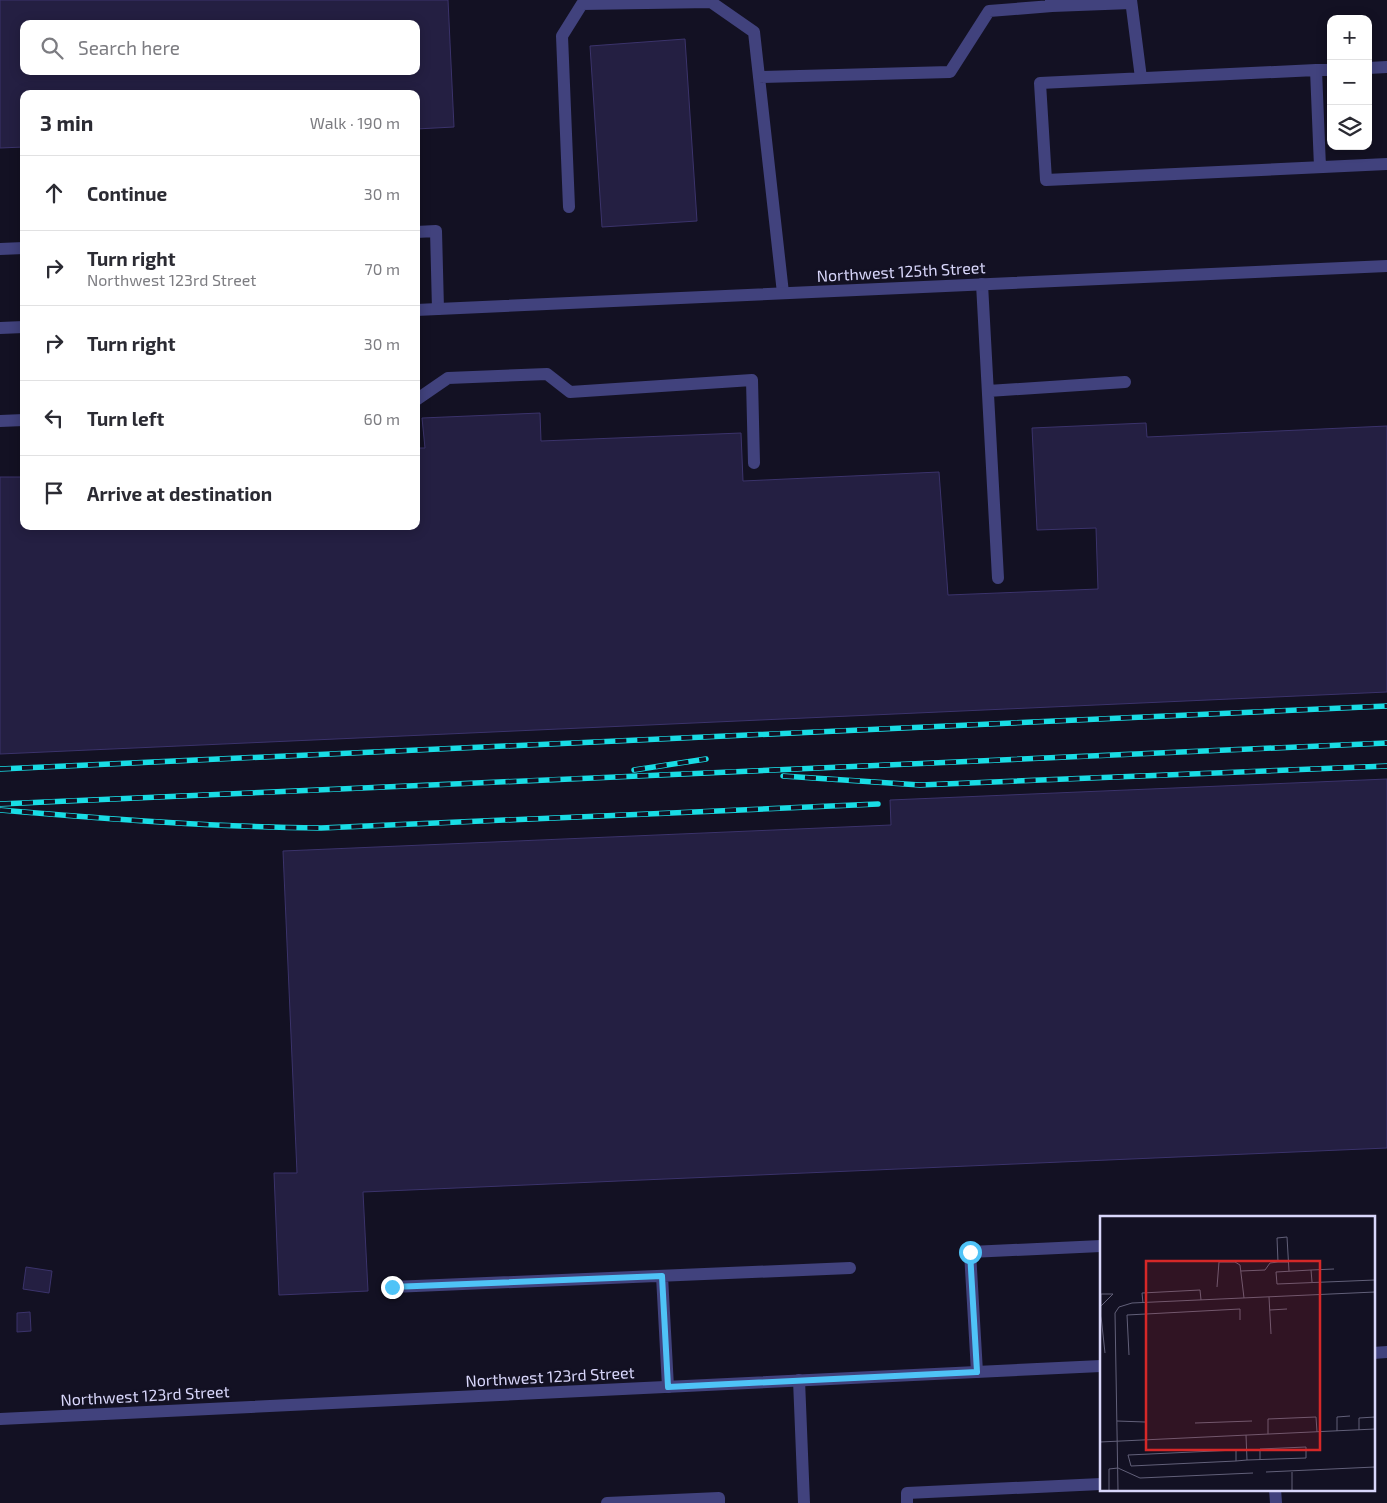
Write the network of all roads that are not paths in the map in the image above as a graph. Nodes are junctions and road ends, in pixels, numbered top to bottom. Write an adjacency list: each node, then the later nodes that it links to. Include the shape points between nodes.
1 (1131, 2): 2 (street); 8 (street)
2 (1052, 3): 7 (street, via 989,11 950,72)
3 (1387, 67): 4 (street)
4 (1372, 68)
5 (1316, 70): 6 (street); 8 (street); 10 (street)
6 (1327, 70)
7 (759, 77): 11 (street, via 754,32 711,2 582,4 562,36); 17 (street)
8 (1141, 78): 10 (street, via 1040,83 1046,180)
9 (1387, 164): 10 (street)
10 (1320, 167)
11 (569, 207)
12 (420, 232): 18 (street, via 436,231)
13 (0, 248): 14 (street)
14 (20, 248)
15 (1387, 266): 16 (street, Northwest 125th Street)
16 (982, 284): 17 (street, Northwest 125th Street); 23 (street)
17 (783, 293): 18 (street, Northwest 125th Street)
18 (438, 309): 19 (street, Northwest 125th Street)
19 (420, 310)
20 (20, 327): 21 (street)
21 (0, 328)
22 (1125, 382): 23 (street)
23 (988, 390): 28 (street)
24 (420, 397): 27 (street, via 448,378 547,374 570,392 752,380)
25 (20, 420): 26 (street)
26 (0, 421)
27 (754, 463)
28 (998, 578)
29 (1100, 1246): 36 (street, via 970,1252)
30 (850, 1268): 31 (street)
31 (662, 1276): 32 (street); 38 (street)
32 (392, 1287)
33 (1387, 1352): 34 (street)
34 (1374, 1353)
35 (1100, 1366): 36 (street, Northwest 123rd Street)
36 (977, 1372): 37 (street, Northwest 123rd Street)
37 (799, 1380): 38 (street, Northwest 123rd Street); 44 (street)
38 (668, 1387): 39 (street, Northwest 123rd Street)
39 (0, 1419)
40 (1100, 1484): 45 (street, via 907,1493)
41 (1275, 1490): 46 (street)
42 (607, 1503): 43 (street, via 719,1498)
43 (719, 1503)
44 (804, 1503)
45 (907, 1503)
46 (1276, 1503)

